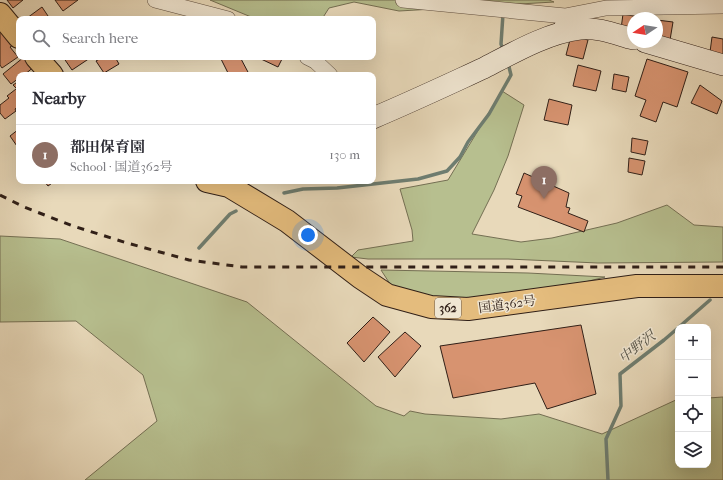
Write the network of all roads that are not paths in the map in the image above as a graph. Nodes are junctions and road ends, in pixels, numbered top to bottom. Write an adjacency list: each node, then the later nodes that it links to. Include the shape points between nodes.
1 (155, 0): 5 (street)
2 (403, 0): 6 (street)
3 (723, 6): 6 (street, via 606,8)
4 (0, 14): 7 (highway)
5 (216, 16)
6 (562, 24): 8 (street, via 580,29 598,28); 15 (street, via 529,46)
7 (16, 33)
8 (627, 37)
9 (663, 47): 12 (street)
10 (39, 60): 13 (highway)
11 (313, 60): 14 (street)
12 (723, 65)
13 (49, 72)
14 (327, 72)
15 (376, 117)
16 (235, 184): 17 (highway, 国道362号 / 362, via 288,221 360,278 387,295 431,307 468,309 637,286)
17 (723, 286)

